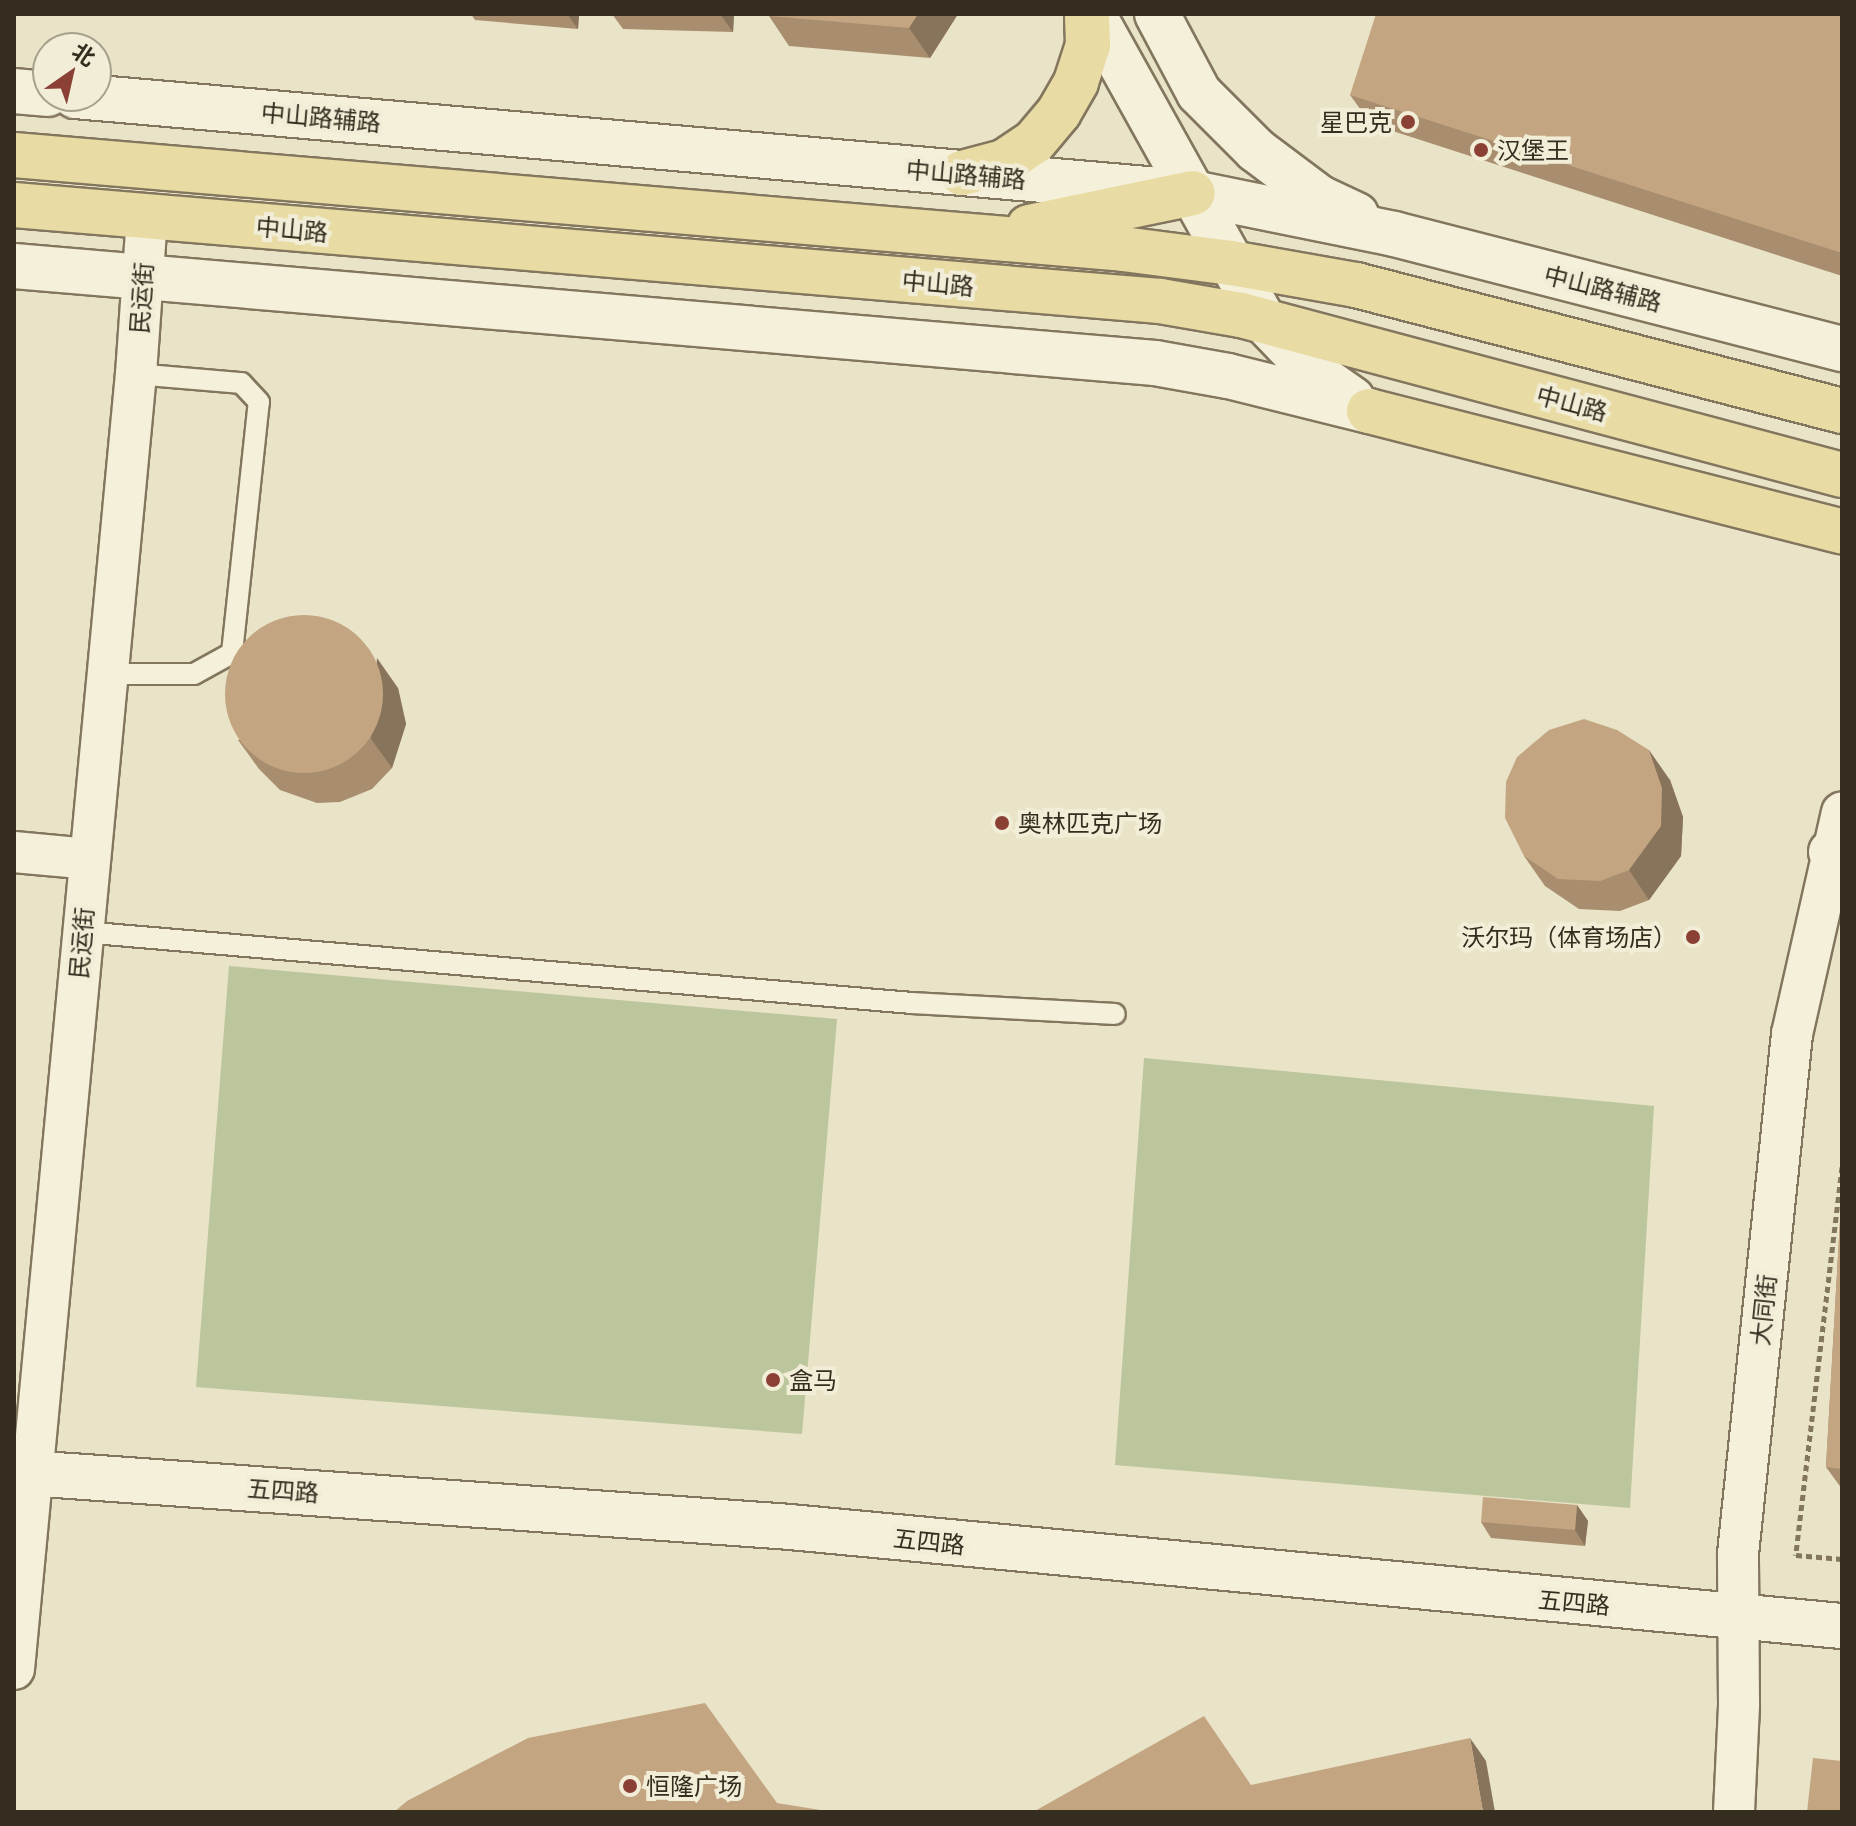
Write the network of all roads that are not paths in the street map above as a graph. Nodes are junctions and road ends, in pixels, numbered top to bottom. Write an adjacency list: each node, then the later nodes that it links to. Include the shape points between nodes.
1 (1090, 14): 5 (main road, via 1088,45 1059,112 1034,142 1004,162); 6 (main road)
2 (1157, 14): 9 (main road, via 1199,93 1256,150 1320,198)
3 (112, 99): 5 (main road, 中山路辅路)
4 (14, 155): 10 (main road, 中山路)
5 (962, 173): 6 (main road, 中山路辅路)
6 (1193, 193): 9 (main road, 中山路辅路); 10 (main road); 11 (main road)
7 (14, 205): 8 (main road, 中山路)
8 (147, 217): 13 (street, 民运街); 14 (main road, 中山路, via 1160,301)
9 (1394, 234): 15 (main road, 中山路辅路)
10 (979, 237): 11 (main road, 中山路)
11 (1231, 263): 14 (main road); 18 (main road, 中山路, via 1356,285)
12 (14, 266): 13 (main road)
13 (143, 277): 16 (street, 民运街); 17 (main road, via 1155,363)
14 (1264, 321): 17 (main road, via 1312,371); 19 (main road, 中山路)
15 (1842, 349)
16 (136, 374): 21 (street, 民运街); 21 (lane, via 241,383 259,402 232,653 194,674)
17 (1369, 411): 20 (main road)
18 (1842, 411)
19 (1842, 475)
20 (1842, 532)
21 (106, 674): 24 (street, 民运街)
22 (1838, 842): 28 (street, 大同街, via 1792,1034 1738,1554)
23 (14, 852): 24 (street)
24 (89, 859): 25 (street, 民运街)
25 (82, 932): 26 (lane, via 912,1003); 27 (street, 民运街)
26 (1115, 1014)
27 (22, 1472): 28 (main road, 五四路, via 790,1527); 30 (street, 民运街)
28 (1739, 1617): 29 (main road, 五四路); 31 (street, 大同街)
29 (1842, 1626)
30 (14, 1669)
31 (1734, 1812)

